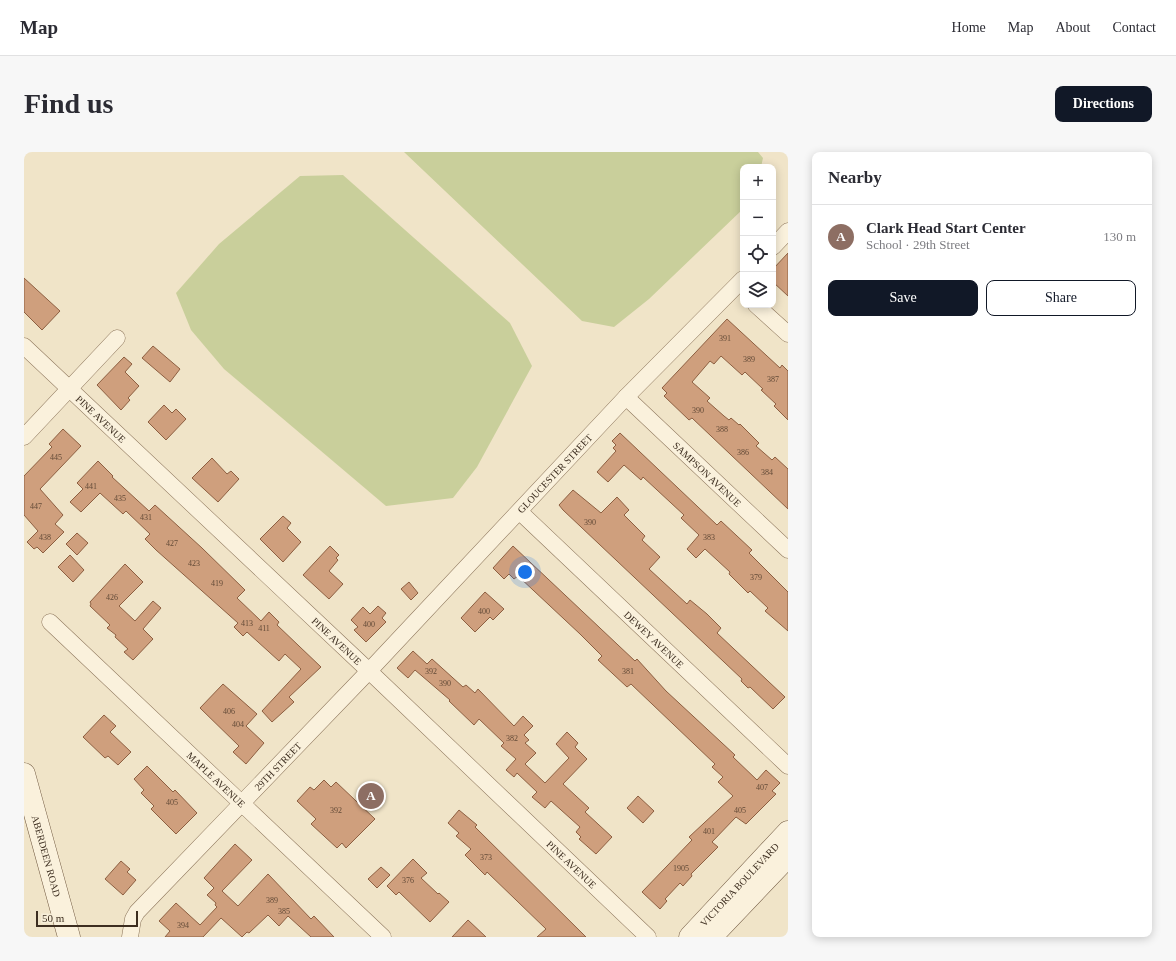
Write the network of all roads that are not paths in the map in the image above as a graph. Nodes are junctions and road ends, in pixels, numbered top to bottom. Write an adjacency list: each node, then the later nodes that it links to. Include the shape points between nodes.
1 (788, 231): 2 (street)
2 (776, 244)
3 (740, 287): 9 (street, GLOUCESTER STREET)
4 (759, 308): 5 (street)
5 (788, 334)
6 (117, 338): 8 (street)
7 (24, 346): 8 (street, PINE AVENUE)
8 (70, 389): 10 (street); 14 (street, PINE AVENUE)
9 (626, 397): 11 (street, GLOUCESTER STREET); 12 (street, SAMPSON AVENUE)
10 (24, 437)
11 (520, 512): 14 (street, GLOUCESTER STREET); 15 (street, DEWEY AVENUE)
12 (788, 550)
13 (50, 622): 17 (street, MAPLE AVENUE)
14 (369, 671): 17 (street, 29TH STREET); 23 (street, PINE AVENUE)
15 (788, 766)
16 (24, 774): 20 (main road, ABERDEEN ROAD)
17 (243, 803): 21 (street, 29TH STREET, via 137,912); 22 (street, MAPLE AVENUE)
18 (788, 832): 24 (main road, VICTORIA BOULEVARD)
19 (788, 856): 25 (main road, VICTORIA BOULEVARD)
20 (69, 937)
21 (130, 937)
22 (383, 937)
23 (648, 937)
24 (690, 937)
25 (712, 937)

